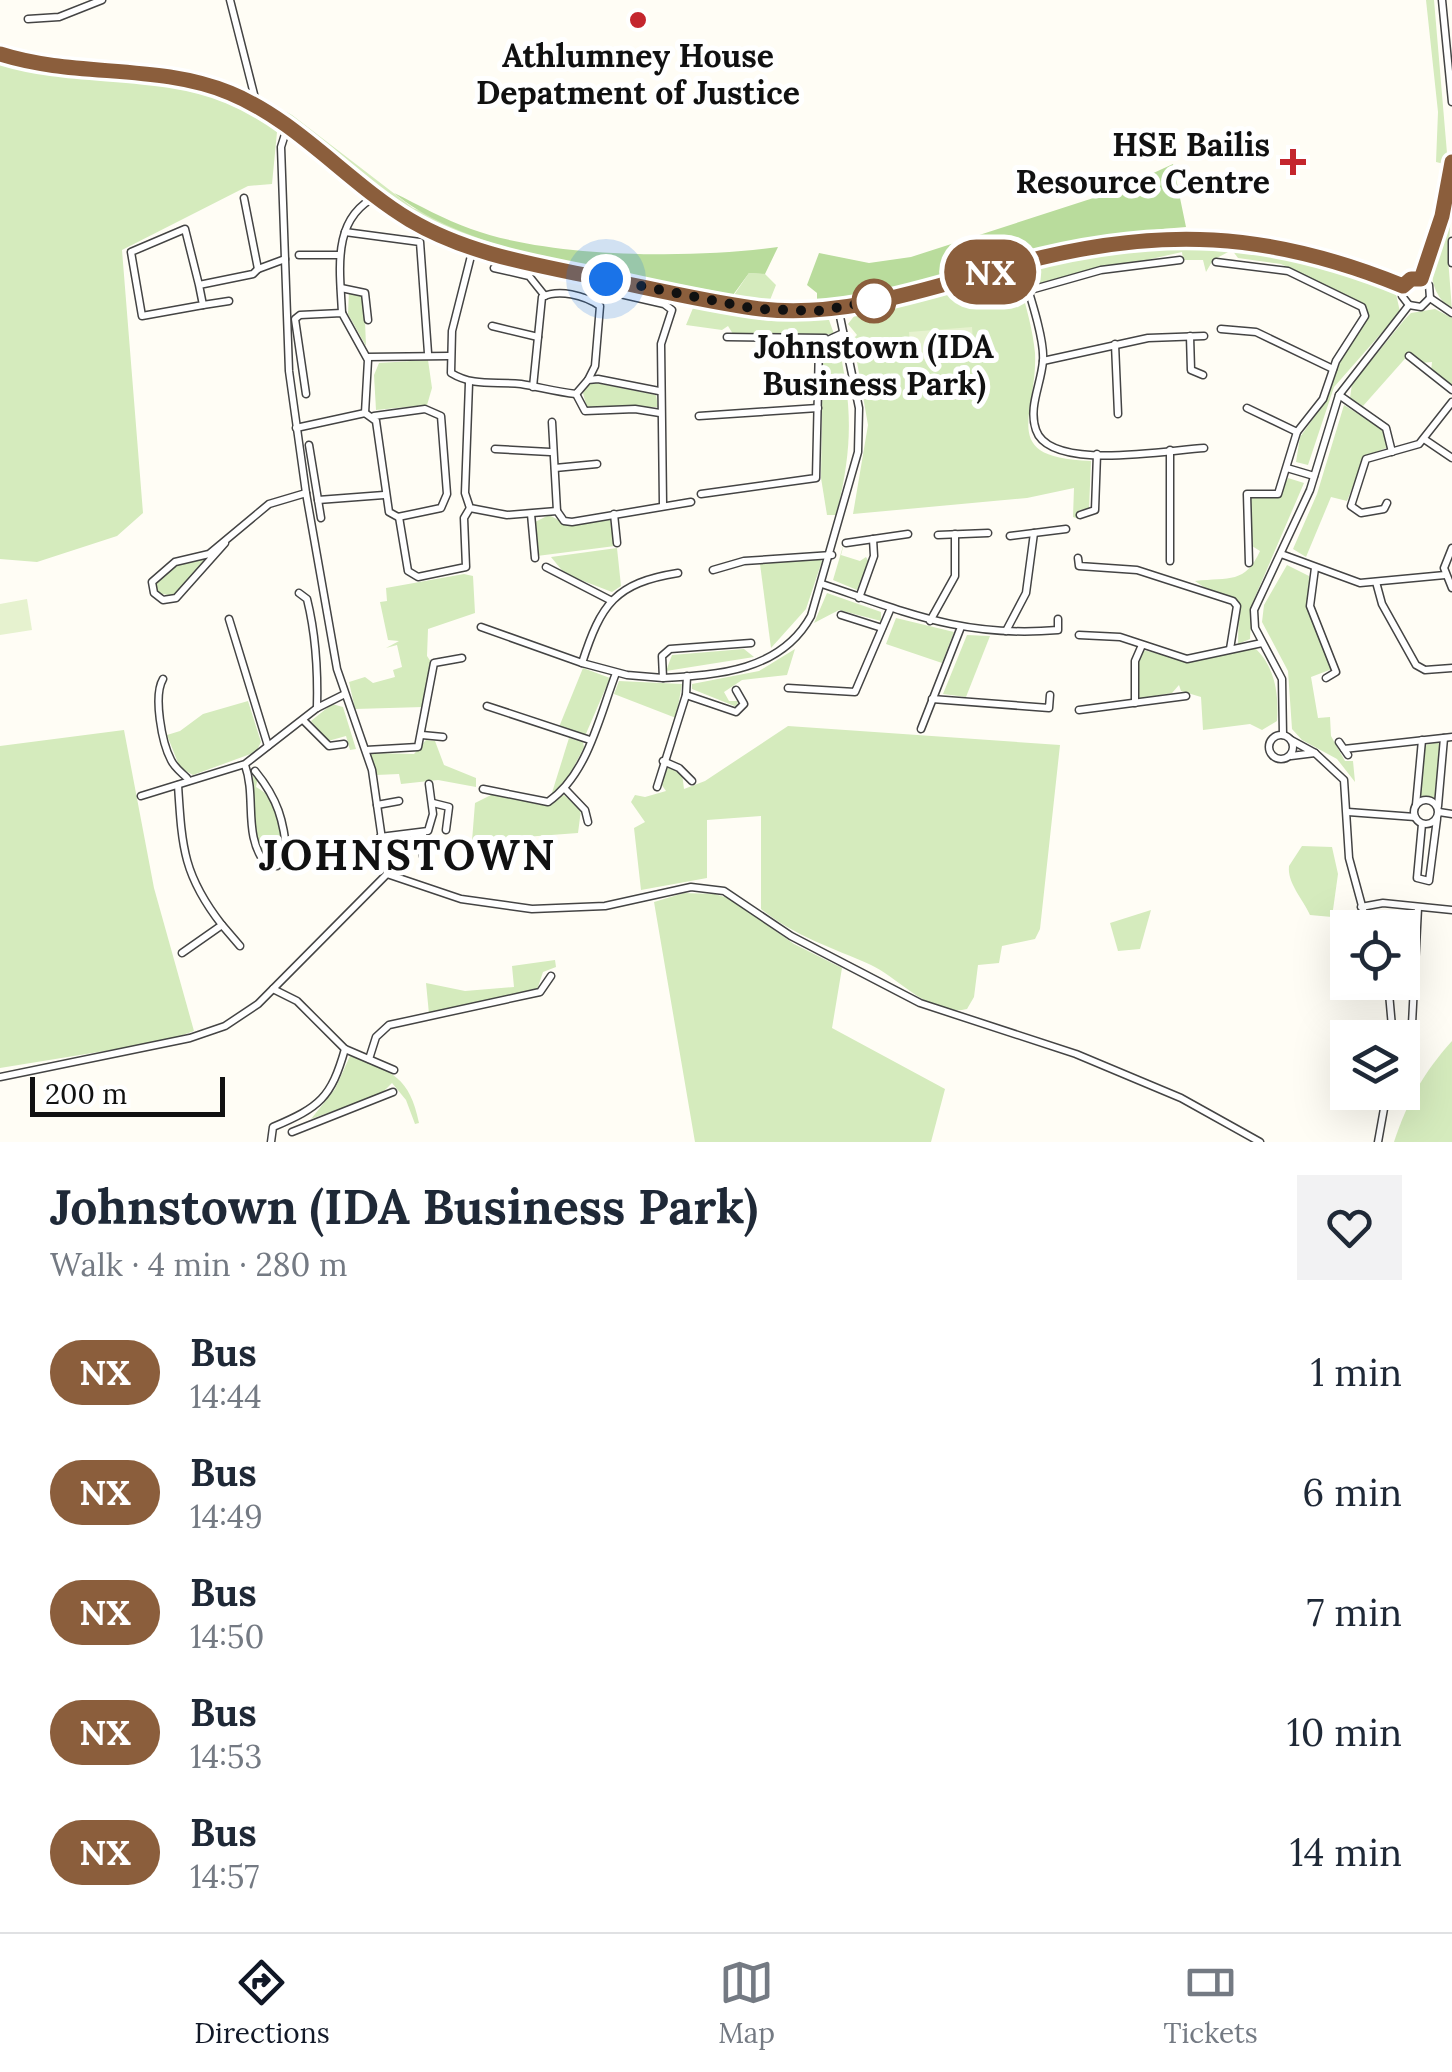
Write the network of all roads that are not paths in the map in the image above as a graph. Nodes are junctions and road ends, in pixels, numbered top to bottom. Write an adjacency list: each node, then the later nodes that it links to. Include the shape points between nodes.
1 (102, 0): 4 (street, via 59,18)
2 (230, 0): 8 (street)
3 (1442, 0): 6 (street)
4 (28, 19)
5 (0, 54): 8 (street, via 71,69 167,76)
6 (1451, 82): 7 (street)
7 (1452, 102)
8 (257, 107): 9 (street)
9 (287, 128): 11 (street); 18 (street, via 281,148)
10 (1452, 163): 25 (street)
11 (377, 196): 13 (street, via 354,213); 15 (street, via 408,219)
12 (244, 198): 23 (street)
13 (345, 232): 17 (street); 51 (street, via 420,242)
14 (1452, 241): 21 (street)
15 (473, 248): 36 (street, via 756,309); 52 (street)
16 (299, 255): 17 (street)
17 (339, 255): 28 (street)
18 (286, 259): 23 (street); 74 (street)
19 (1180, 260): 29 (street, via 1102,270)
20 (1216, 262): 56 (street, via 1288,271 1362,307 1365,316)
21 (1452, 262)
22 (1020, 263): 27 (street, via 1108,242 1232,238 1316,254); 29 (street); 36 (street)
23 (258, 268): 26 (street)
24 (494, 268): 30 (street, via 529,276)
25 (1421, 279): 27 (street); 31 (street)
26 (199, 285): 34 (street); 34 (street, via 184,228 131,252 142,316)
27 (1403, 286): 35 (street)
28 (340, 288): 37 (street); 39 (street, via 366,293)
29 (1027, 291): 55 (street)
30 (545, 296): 33 (street); 45 (street)
31 (1430, 298): 35 (street); 38 (street)
32 (228, 301): 34 (street)
33 (594, 302): 58 (street, via 602,311 601,325); 62 (street, via 606,292 672,310 661,344)
34 (203, 305)
35 (1409, 305): 65 (street)
36 (838, 307): 42 (street)
37 (342, 313): 49 (street, via 300,314); 54 (street)
38 (1452, 313)
39 (368, 320)
40 (492, 326): 45 (street)
41 (1221, 330): 56 (street, via 1256,332)
42 (843, 333): 47 (street); 116 (street, via 860,408 858,452)
43 (1190, 336): 44 (street); 48 (street); 57 (street, via 1191,370)
44 (1204, 336)
45 (538, 337): 60 (street)
46 (727, 337): 47 (street)
47 (826, 338): 67 (street, via 820,344)
48 (1114, 344): 55 (street); 70 (street)
49 (298, 346): 50 (street); 63 (street)
50 (310, 346)
51 (428, 353): 52 (street); 54 (street)
52 (449, 356): 59 (street, via 450,373)
53 (1409, 356): 61 (street)
54 (367, 357): 71 (street)
55 (1043, 361): 83 (street, via 1033,412 1042,441 1066,454)
56 (1333, 369): 75 (street, via 1322,399)
57 (1202, 375)
58 (588, 380): 62 (street); 64 (street)
59 (469, 382): 60 (street); 96 (street)
60 (533, 387): 64 (street)
61 (1452, 390)
62 (659, 391): 69 (street)
63 (306, 394)
64 (576, 394): 69 (street, via 585,411)
65 (1339, 395): 82 (street, via 1386,428); 88 (street)
66 (1452, 402): 76 (street)
67 (818, 408): 72 (street); 90 (street, via 816,478)
68 (1247, 408): 75 (street)
69 (660, 413): 95 (street)
70 (1118, 414)
71 (369, 415): 74 (street); 91 (street); 101 (street, via 425,408 441,416 446,503 435,512)
72 (700, 416)
73 (552, 422): 81 (street)
74 (296, 428): 89 (street)
75 (1297, 432): 87 (street)
76 (1424, 440): 82 (street); 84 (street)
77 (309, 446): 92 (street)
78 (1204, 448): 80 (street)
79 (495, 449): 81 (street)
80 (1170, 450): 83 (street); 120 (street)
81 (550, 452): 86 (street)
82 (1392, 452): 94 (street, via 1366,459 1350,502 1361,513)
83 (1098, 454): 100 (street, via 1094,512)
84 (1452, 458)
85 (598, 464): 86 (street)
86 (555, 468): 97 (street)
87 (1287, 468): 88 (street); 117 (street, via 1278,494 1247,494)
88 (1314, 476): 115 (street)
89 (306, 492): 111 (street, via 269,504); 157 (street)
90 (701, 494)
91 (384, 495): 92 (street); 101 (street, via 390,512)
92 (318, 500): 102 (street)
93 (691, 502): 95 (street)
94 (1388, 503)
95 (663, 504): 99 (street)
96 (470, 508): 98 (street); 101 (street, via 464,518 466,567 418,577 408,570)
97 (557, 511): 98 (street); 99 (street, via 572,522)
98 (530, 514): 118 (street)
99 (614, 514): 112 (street)
100 (1080, 515)
101 (400, 517)
102 (321, 518)
103 (1066, 530): 105 (street)
104 (988, 533): 107 (street)
105 (1034, 533): 109 (street); 140 (street, via 1026,594)
106 (908, 534): 110 (street)
107 (956, 534): 108 (street); 136 (street, via 955,576)
108 (938, 535)
109 (1010, 536)
110 (873, 539): 113 (street); 130 (street, via 874,556)
111 (224, 543): 111 (street, via 176,598 154,593 159,572)
112 (616, 543)
113 (846, 543)
114 (1452, 548): 125 (street)
115 (1281, 554): 122 (street); 143 (street, via 1254,610)
116 (832, 555): 123 (street, via 744,561); 127 (street)
117 (1252, 557)
118 (535, 558)
119 (1078, 558): 145 (street, via 1079,566 1138,570 1233,601)
120 (1170, 561)
121 (546, 567): 131 (street)
122 (1315, 568): 126 (street, via 1352,582); 152 (street, via 1310,606 1336,672)
123 (713, 570)
124 (678, 573): 131 (street, via 640,580)
125 (1445, 575): 126 (street); 128 (street)
126 (1376, 582): 148 (street, via 1416,666)
127 (822, 584): 130 (street); 150 (street, via 808,622 780,652 748,666)
128 (1452, 588)
129 (298, 593): 163 (street, via 307,598 315,637)
130 (858, 598): 132 (street)
131 (610, 600): 147 (street)
132 (890, 610): 136 (street); 139 (street)
133 (841, 616): 139 (street)
134 (229, 618): 174 (street)
135 (1058, 618): 140 (street, via 1058,630)
136 (930, 622): 138 (street)
137 (481, 627): 147 (street)
138 (961, 627): 140 (street); 160 (street)
139 (882, 628): 154 (street, via 855,692)
140 (1006, 631)
141 (1080, 635): 144 (street)
142 (751, 643): 151 (street, via 670,649 662,656)
143 (1262, 643): 145 (street); 169 (street, via 1282,679)
144 (1142, 644): 145 (street, via 1187,658); 161 (street)
145 (1230, 649)
146 (462, 658): 167 (street, via 434,663)
147 (582, 663): 149 (street)
148 (1452, 668)
149 (616, 673): 151 (street); 171 (street)
150 (687, 676): 151 (street); 158 (street)
151 (663, 678)
152 (1326, 678)
153 (162, 679): 182 (street, via 171,761)
154 (788, 688)
155 (736, 690): 158 (street, via 744,704 736,712)
156 (1180, 693): 161 (street)
157 (346, 694): 163 (street); 176 (street)
158 (686, 694): 179 (street)
159 (1050, 695): 160 (street, via 1049,708)
160 (932, 699): 166 (street)
161 (1135, 703): 164 (street)
162 (487, 706): 171 (street)
163 (317, 708): 165 (street)
164 (1079, 710)
165 (303, 720): 173 (street, via 329,746); 174 (street)
166 (921, 729)
167 (422, 735): 168 (street); 176 (street, via 414,750)
168 (443, 737)
169 (1286, 737): 177 (street); 178 (street); 178 (street, via 1272,740 1270,751)
170 (1448, 737): 172 (street); 195 (street)
171 (590, 740): 188 (street)
172 (1422, 740): 175 (street); 193 (street)
173 (344, 744)
174 (268, 746): 180 (street)
175 (1344, 749)
176 (366, 750): 192 (street)
177 (1315, 753): 178 (street); 194 (street, via 1342,776)
178 (1289, 756)
179 (664, 761): 183 (street); 186 (street)
180 (244, 764): 181 (street, via 250,831 259,856 277,866 287,856 285,829 276,797); 182 (street)
181 (255, 771)
182 (188, 778): 185 (street)
183 (692, 782)
184 (429, 784): 191 (street)
185 (178, 786): 189 (street); 209 (street, via 188,872)
186 (657, 787)
187 (484, 789): 188 (street, via 548,802)
188 (565, 789): 198 (street)
189 (141, 796)
190 (399, 801): 192 (street)
191 (432, 803): 200 (street, via 449,807); 201 (street, via 432,824)
192 (376, 805): 202 (street)
193 (1416, 806): 195 (street, via 1429,800); 197 (street)
194 (1348, 812): 197 (street); 205 (street)
195 (1438, 813): 196 (street); 199 (street); 199 (street, via 1429,881 1417,878)
196 (1452, 814)
197 (1415, 816): 199 (street)
198 (588, 822)
199 (1422, 824)
200 (446, 830)
201 (423, 834): 202 (street); 203 (street)
202 (380, 837): 204 (street)
203 (423, 856)
204 (386, 874): 213 (street); 224 (street, via 461,900 532,909 605,906 691,887 724,891 792,936 920,1003 1067,1050 1181,1098)
205 (1361, 907): 206 (street); 207 (street)
206 (1418, 908): 208 (street)
207 (1362, 910)
208 (1452, 910)
209 (222, 925): 210 (street); 211 (street)
210 (240, 946)
211 (182, 953)
212 (551, 976): 215 (street, via 540,992 388,1025 376,1036)
213 (273, 989): 214 (street, via 298,1001); 217 (street, via 240,1018 210,1032)
214 (346, 1049): 215 (street); 220 (street, via 331,1091)
215 (369, 1059): 216 (street)
216 (394, 1070)
217 (0, 1077)
218 (393, 1092): 221 (street)
219 (1383, 1110): 225 (street)
220 (305, 1114): 221 (street); 223 (street, via 273,1126)
221 (310, 1125): 222 (street)
222 (292, 1132)
223 (270, 1142)
224 (1260, 1142)
225 (1378, 1142)

